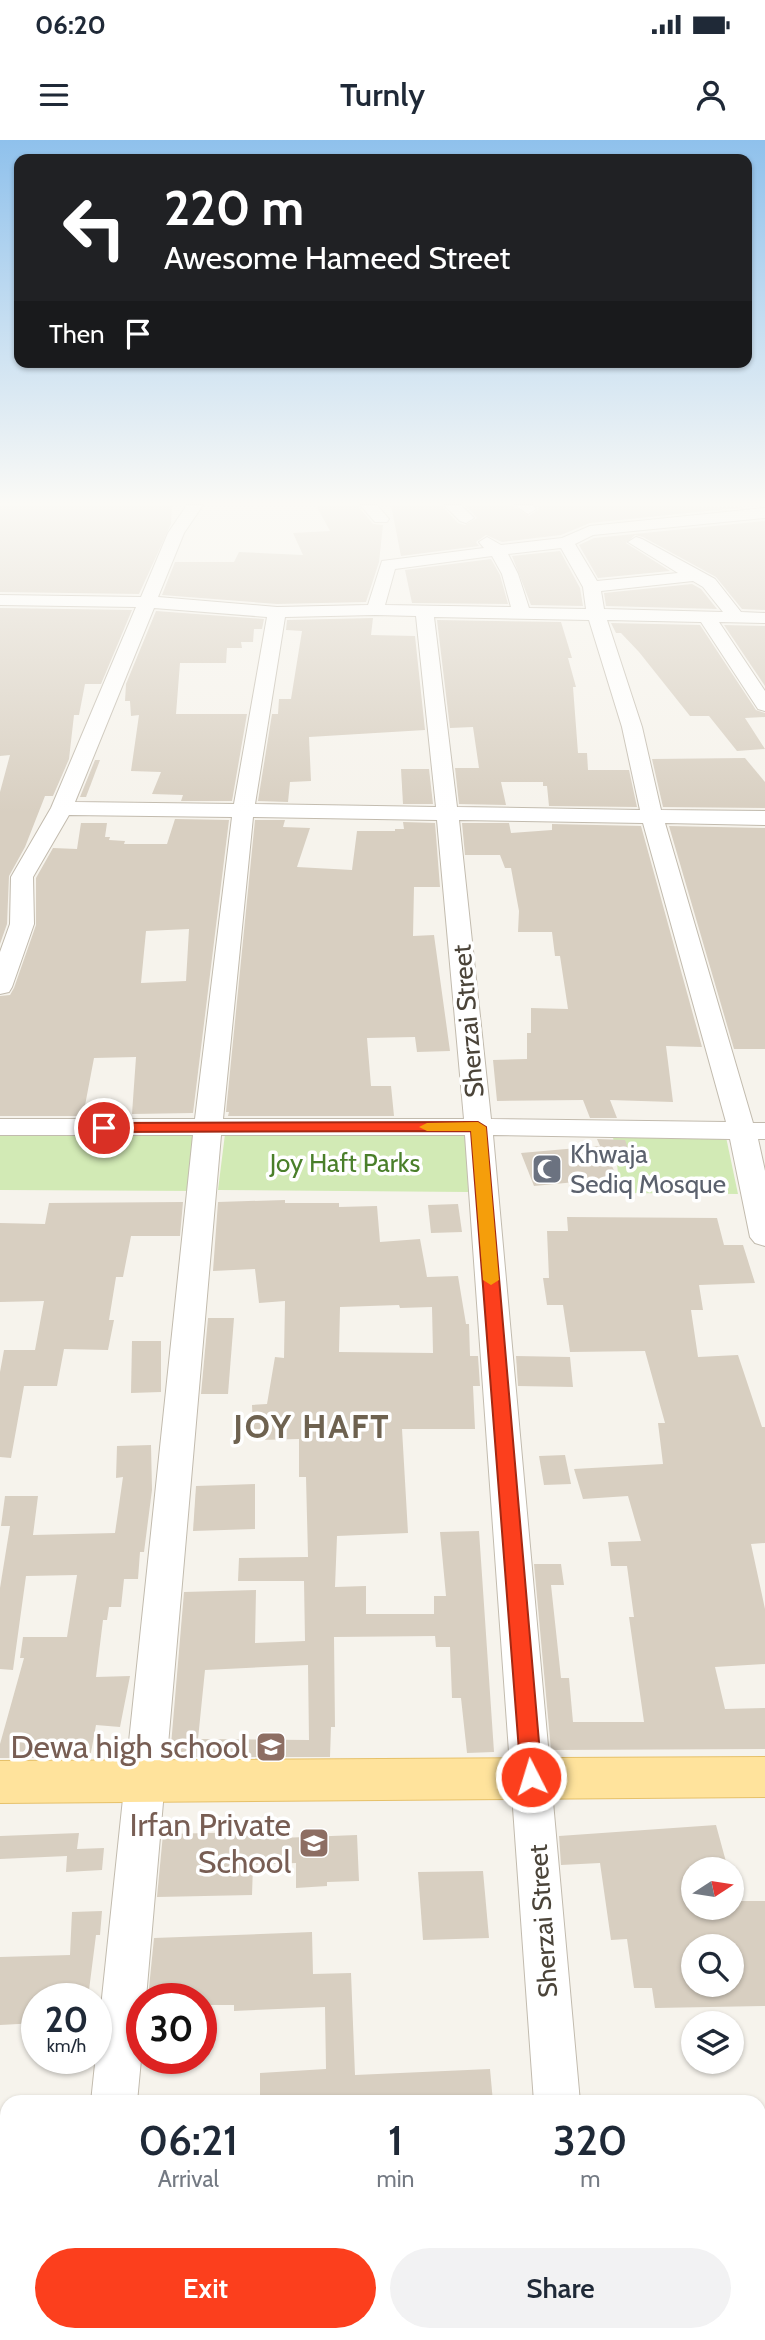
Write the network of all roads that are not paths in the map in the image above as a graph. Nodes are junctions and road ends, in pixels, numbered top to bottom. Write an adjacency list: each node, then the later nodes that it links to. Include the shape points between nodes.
1 (148, 608): 15 (street)
2 (224, 608): 7 (street)
3 (520, 608): 9 (street)
4 (595, 608): 10 (street)
5 (729, 608): 12 (street)
6 (375, 610): 7 (street); 8 (street)
7 (277, 611): 16 (street)
8 (424, 611): 9 (street); 17 (street, Sherzai Street)
9 (521, 613): 10 (street)
10 (596, 614): 11 (street); 18 (street, via 632,727)
11 (707, 617): 12 (street); 14 (street)
12 (736, 617): 13 (street)
13 (765, 618)
14 (765, 705)
15 (62, 808): 16 (street); 20 (street, via 22,877 22,924)
16 (243, 812): 17 (street); 23 (street)
17 (449, 814): 18 (street); 22 (street, Sherzai Street)
18 (652, 816): 19 (street); 24 (street)
19 (765, 818)
20 (0, 987)
21 (0, 1127): 23 (street)
22 (478, 1127): 23 (street); 24 (street); 26 (street, Sherzai Street)
23 (208, 1128): 29 (street)
24 (753, 1131): 25 (street)
25 (765, 1237)
26 (531, 1777): 27 (main road); 29 (main road); 31 (street, Sherzai Street)
27 (765, 1777)
28 (0, 1782): 29 (main road)
29 (146, 1782): 30 (street)
30 (115, 2095)
31 (556, 2095)

